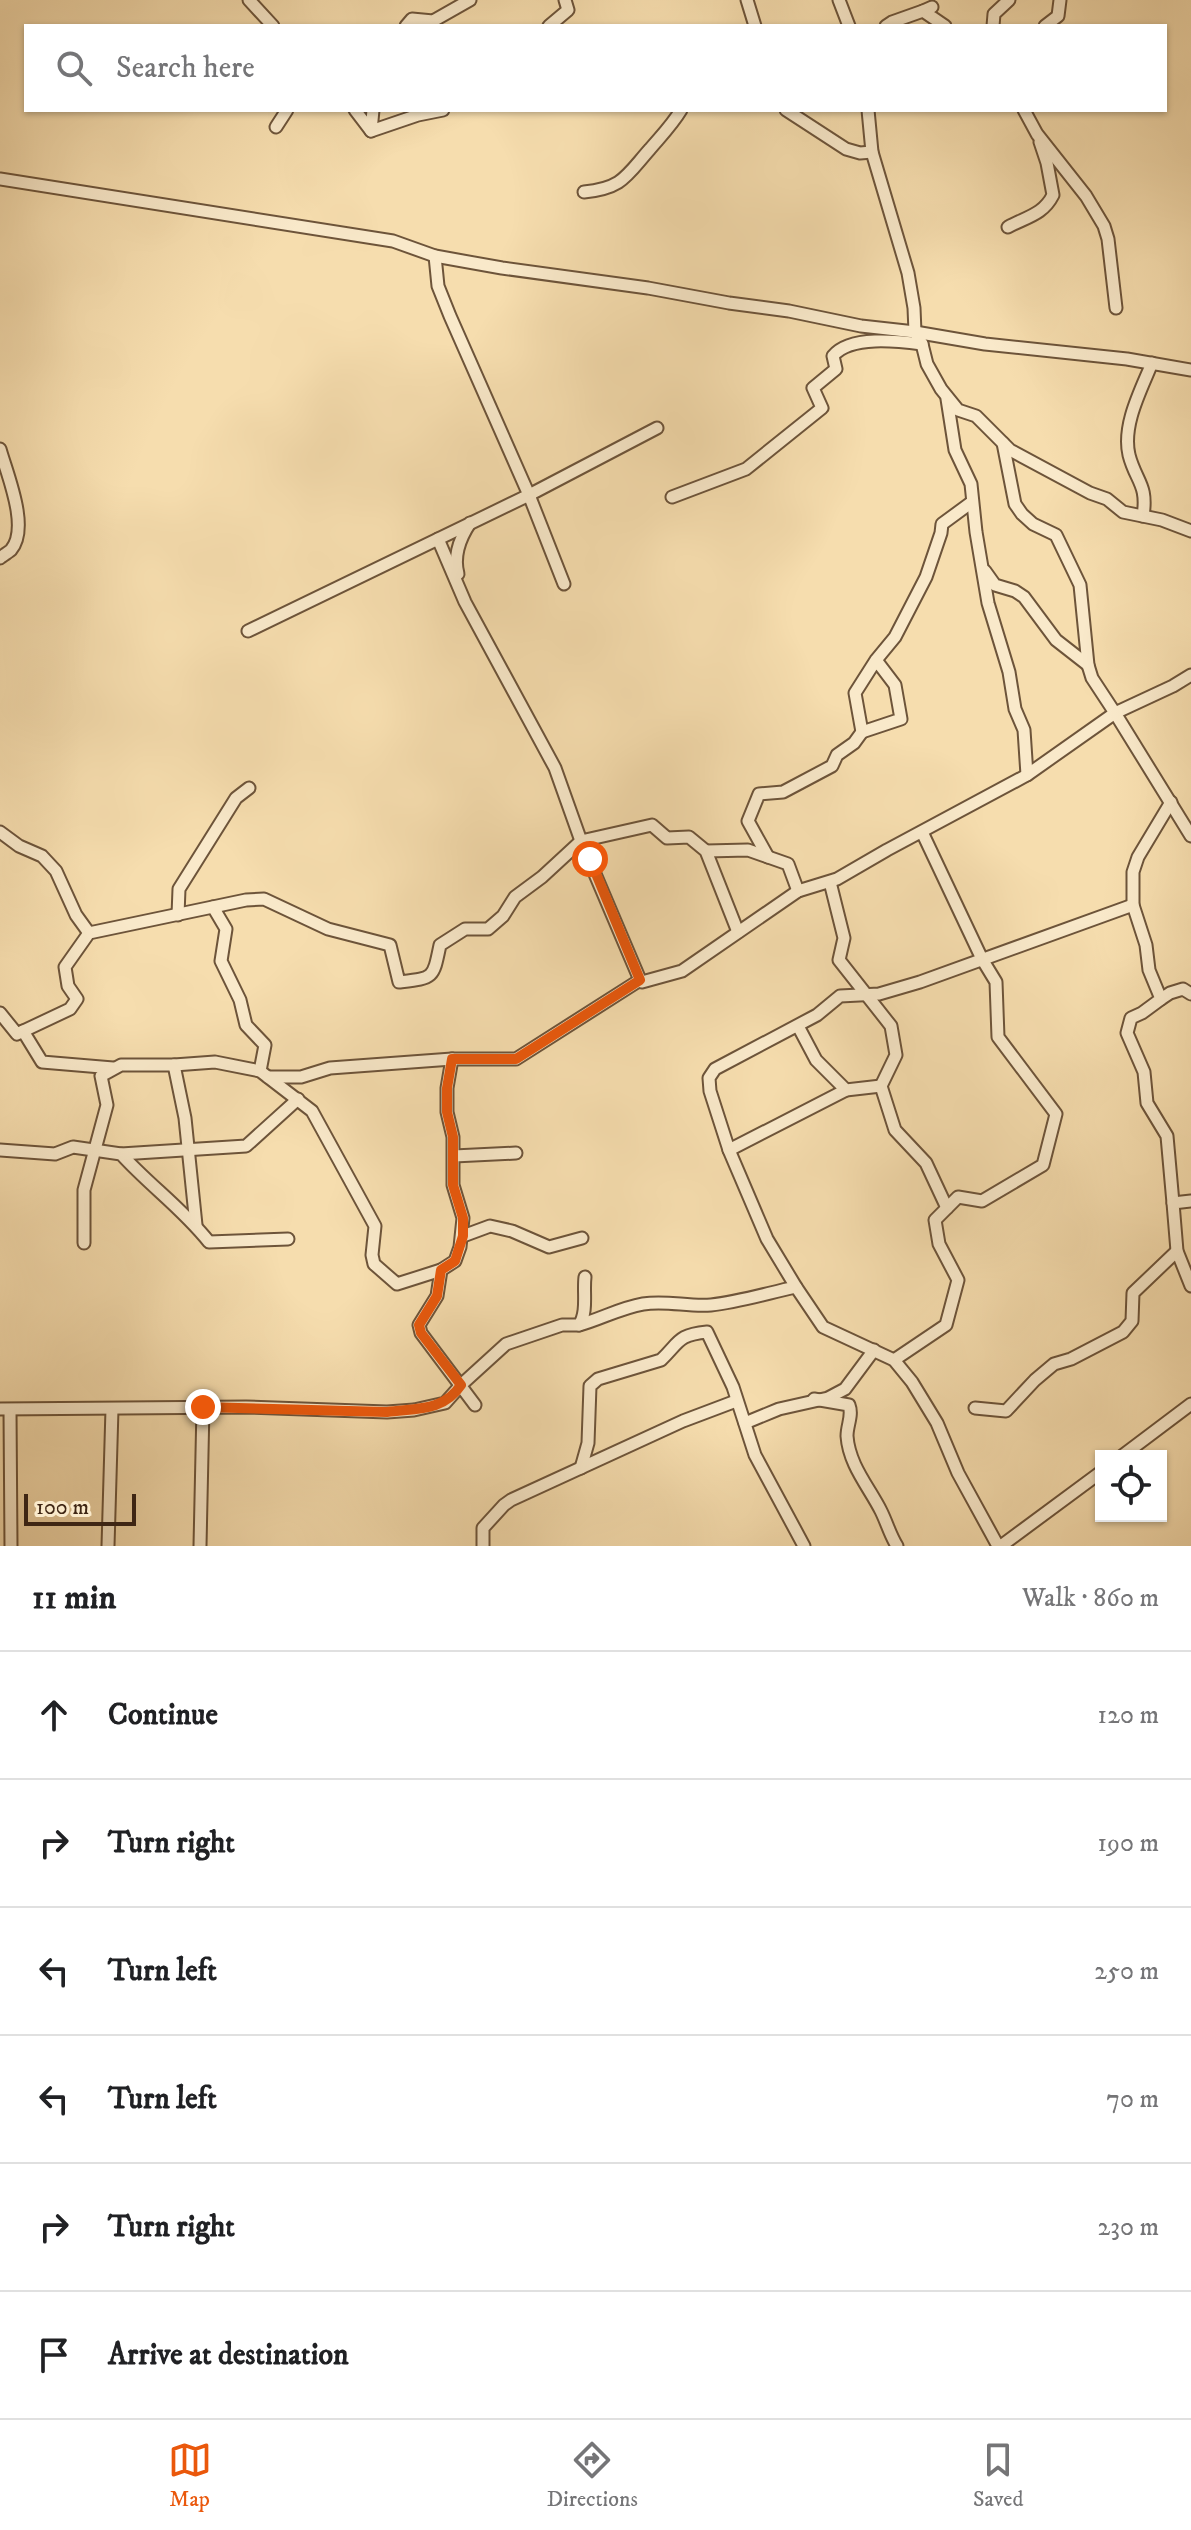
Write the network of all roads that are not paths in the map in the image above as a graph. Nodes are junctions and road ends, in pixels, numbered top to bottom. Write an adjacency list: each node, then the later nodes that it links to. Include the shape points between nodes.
1 (249, 0): 8 (street)
2 (470, 0): 9 (street, via 433,21 412,19)
3 (565, 0): 10 (street, via 568,10)
4 (747, 0): 11 (street)
5 (839, 0): 12 (street)
6 (1009, 0): 15 (street, via 994,14)
7 (1060, 0): 16 (street, via 1058,16)
8 (271, 24)
9 (408, 24)
10 (551, 24)
11 (754, 24)
12 (848, 24)
13 (889, 24): 14 (street, via 928,9)
14 (943, 24)
15 (993, 24)
16 (1048, 24)
17 (286, 112): 25 (street)
18 (357, 112): 26 (street)
19 (373, 112): 26 (street)
20 (433, 112): 26 (street)
21 (680, 112): 30 (street, via 635,169 617,184)
22 (789, 112): 28 (street, via 846,149)
23 (868, 112): 28 (street)
24 (1025, 112): 27 (street)
25 (276, 127)
26 (371, 131)
27 (1037, 134): 31 (street, via 1053,195 1036,215); 33 (street, via 1104,226)
28 (872, 152): 34 (street, via 908,273)
29 (0, 179): 32 (street, via 393,241)
30 (584, 192)
31 (1008, 227)
32 (435, 256): 34 (street); 42 (street, via 438,286)
33 (1116, 308)
34 (915, 332): 35 (street); 36 (street)
35 (922, 344): 38 (street); 43 (street, via 877,339 837,351 836,369 813,388 822,408 746,469)
36 (1152, 363): 37 (street); 45 (street, via 1127,441 1144,489)
37 (1191, 370)
38 (947, 398): 40 (street, via 958,410 976,416); 44 (street, via 955,450 971,484)
39 (657, 428): 42 (street)
40 (1002, 442): 45 (street, via 1123,512); 55 (street, via 1015,504 1033,524 1056,535 1080,585)
41 (0, 449): 49 (street, via 19,518 18,537)
42 (529, 495): 46 (street); 51 (street)
43 (672, 497)
44 (972, 502): 50 (street); 54 (street, via 942,524 926,577 895,637)
45 (1143, 516): 47 (street)
46 (470, 522): 48 (street); 52 (street, via 455,565)
47 (1191, 531)
48 (438, 539): 52 (street); 53 (street)
49 (0, 558)
50 (982, 567): 55 (street, via 995,585 1024,597 1056,640); 59 (street, via 1024,730)
51 (564, 584)
52 (465, 602): 65 (street, via 555,768)
53 (248, 631)
54 (876, 660): 58 (street, via 855,693); 58 (street, via 895,685 901,719)
55 (1088, 665): 57 (street)
56 (1191, 675): 57 (street)
57 (1115, 713): 59 (street); 61 (street)
58 (862, 732): 67 (street, via 832,766 783,792 759,794 748,821)
59 (1027, 775): 63 (street)
60 (249, 788): 72 (street, via 236,798 179,889)
61 (1171, 802): 64 (street); 70 (street, via 1138,857)
62 (0, 832): 74 (street, via 42,856 56,871)
63 (922, 832): 68 (street); 75 (street)
64 (1191, 836)
65 (581, 841): 66 (street, via 652,825 667,838 689,837); 71 (street, via 515,897 488,929 465,929 440,945 434,972 426,979 399,982 390,945 328,929 264,899); 76 (street)
66 (706, 851): 67 (street, via 748,850); 73 (street)
67 (768, 857): 69 (street, via 788,864)
68 (830, 882): 69 (street); 78 (street, via 844,938 839,960)
69 (798, 891): 73 (street)
70 (1133, 905): 75 (street); 79 (street)
71 (213, 907): 72 (street); 86 (street, via 226,929 221,961 246,1025 265,1045)
72 (178, 915): 74 (street)
73 (738, 932): 76 (street, via 682,971)
74 (89, 933): 82 (street, via 65,967 77,999 70,1009)
75 (982, 959): 78 (street); 99 (street, via 996,982 998,1037 1056,1114 1043,1165 982,1201 958,1197)
76 (640, 980): 83 (street, via 516,1059)
77 (1191, 994): 79 (street, via 1183,989)
78 (865, 995): 81 (street, via 840,996); 87 (street, via 891,1026 896,1055)
79 (1161, 999): 98 (street, via 1131,1018 1127,1033 1144,1072 1147,1103 1167,1136)
80 (0, 1013): 82 (street, via 17,1034)
81 (798, 1026): 88 (street, via 816,1060); 92 (street, via 715,1069 709,1078)
82 (23, 1031): 85 (street, via 42,1062)
83 (452, 1059): 86 (street, via 330,1068 301,1077); 96 (street, via 447,1112)
84 (174, 1065): 85 (street); 86 (street, via 215,1062); 91 (street)
85 (115, 1068): 93 (street, via 101,1076 107,1105)
86 (264, 1074): 89 (street)
87 (881, 1086): 88 (street); 99 (street, via 895,1130 926,1163)
88 (846, 1090): 92 (street)
89 (298, 1099): 91 (street, via 246,1146); 106 (street, via 312,1111 375,1226 374,1264 397,1284)
90 (0, 1150): 93 (street)
91 (187, 1150): 95 (street); 100 (street)
92 (729, 1150): 109 (street, via 767,1239)
93 (94, 1151): 95 (street); 104 (street, via 84,1190)
94 (516, 1153): 96 (street)
95 (121, 1154): 100 (street)
96 (454, 1156): 101 (street, via 453,1185)
97 (1191, 1201): 98 (street)
98 (1173, 1203): 105 (street)
99 (947, 1208): 112 (street, via 935,1220 939,1244 958,1280 946,1325)
100 (196, 1225): 103 (street, via 209,1242)
101 (463, 1236): 102 (street, via 490,1226 549,1247); 106 (street, via 455,1261)
102 (582, 1238)
103 (288, 1239)
104 (84, 1243)
105 (1177, 1251): 108 (street); 119 (street, via 1133,1293 1132,1321 1123,1332 1054,1364 1006,1411)
106 (441, 1270): 113 (street, via 437,1296 419,1325)
107 (585, 1277): 110 (street, via 585,1312)
108 (1191, 1286)
109 (796, 1287): 110 (street, via 709,1305 664,1302 622,1308); 111 (street, via 823,1327)
110 (579, 1325): 113 (street, via 562,1325 506,1344)
111 (874, 1350): 112 (street); 114 (street, via 845,1389)
112 (894, 1360): 133 (street, via 937,1423 958,1473)
113 (461, 1385): 117 (street); 118 (street, via 445,1403 414,1410)
114 (814, 1399): 122 (street); 132 (street, via 849,1405 847,1436 858,1474)
115 (736, 1401): 122 (street); 124 (street); 124 (street, via 707,1332 683,1337 661,1360 590,1386 588,1443)
116 (1191, 1404): 123 (street)
117 (475, 1405)
118 (203, 1407): 121 (street); 129 (street)
119 (975, 1408)
120 (5, 1409): 121 (street); 126 (street)
121 (112, 1409): 128 (street)
122 (745, 1423): 131 (street, via 755,1455)
123 (1130, 1450)
124 (581, 1468): 130 (street, via 504,1505 483,1528)
125 (1095, 1476): 133 (street)
126 (5, 1491): 127 (street)
127 (11, 1546)
128 (108, 1546)
129 (200, 1546)
130 (483, 1546)
131 (804, 1546)
132 (897, 1546)
133 (1000, 1546)

